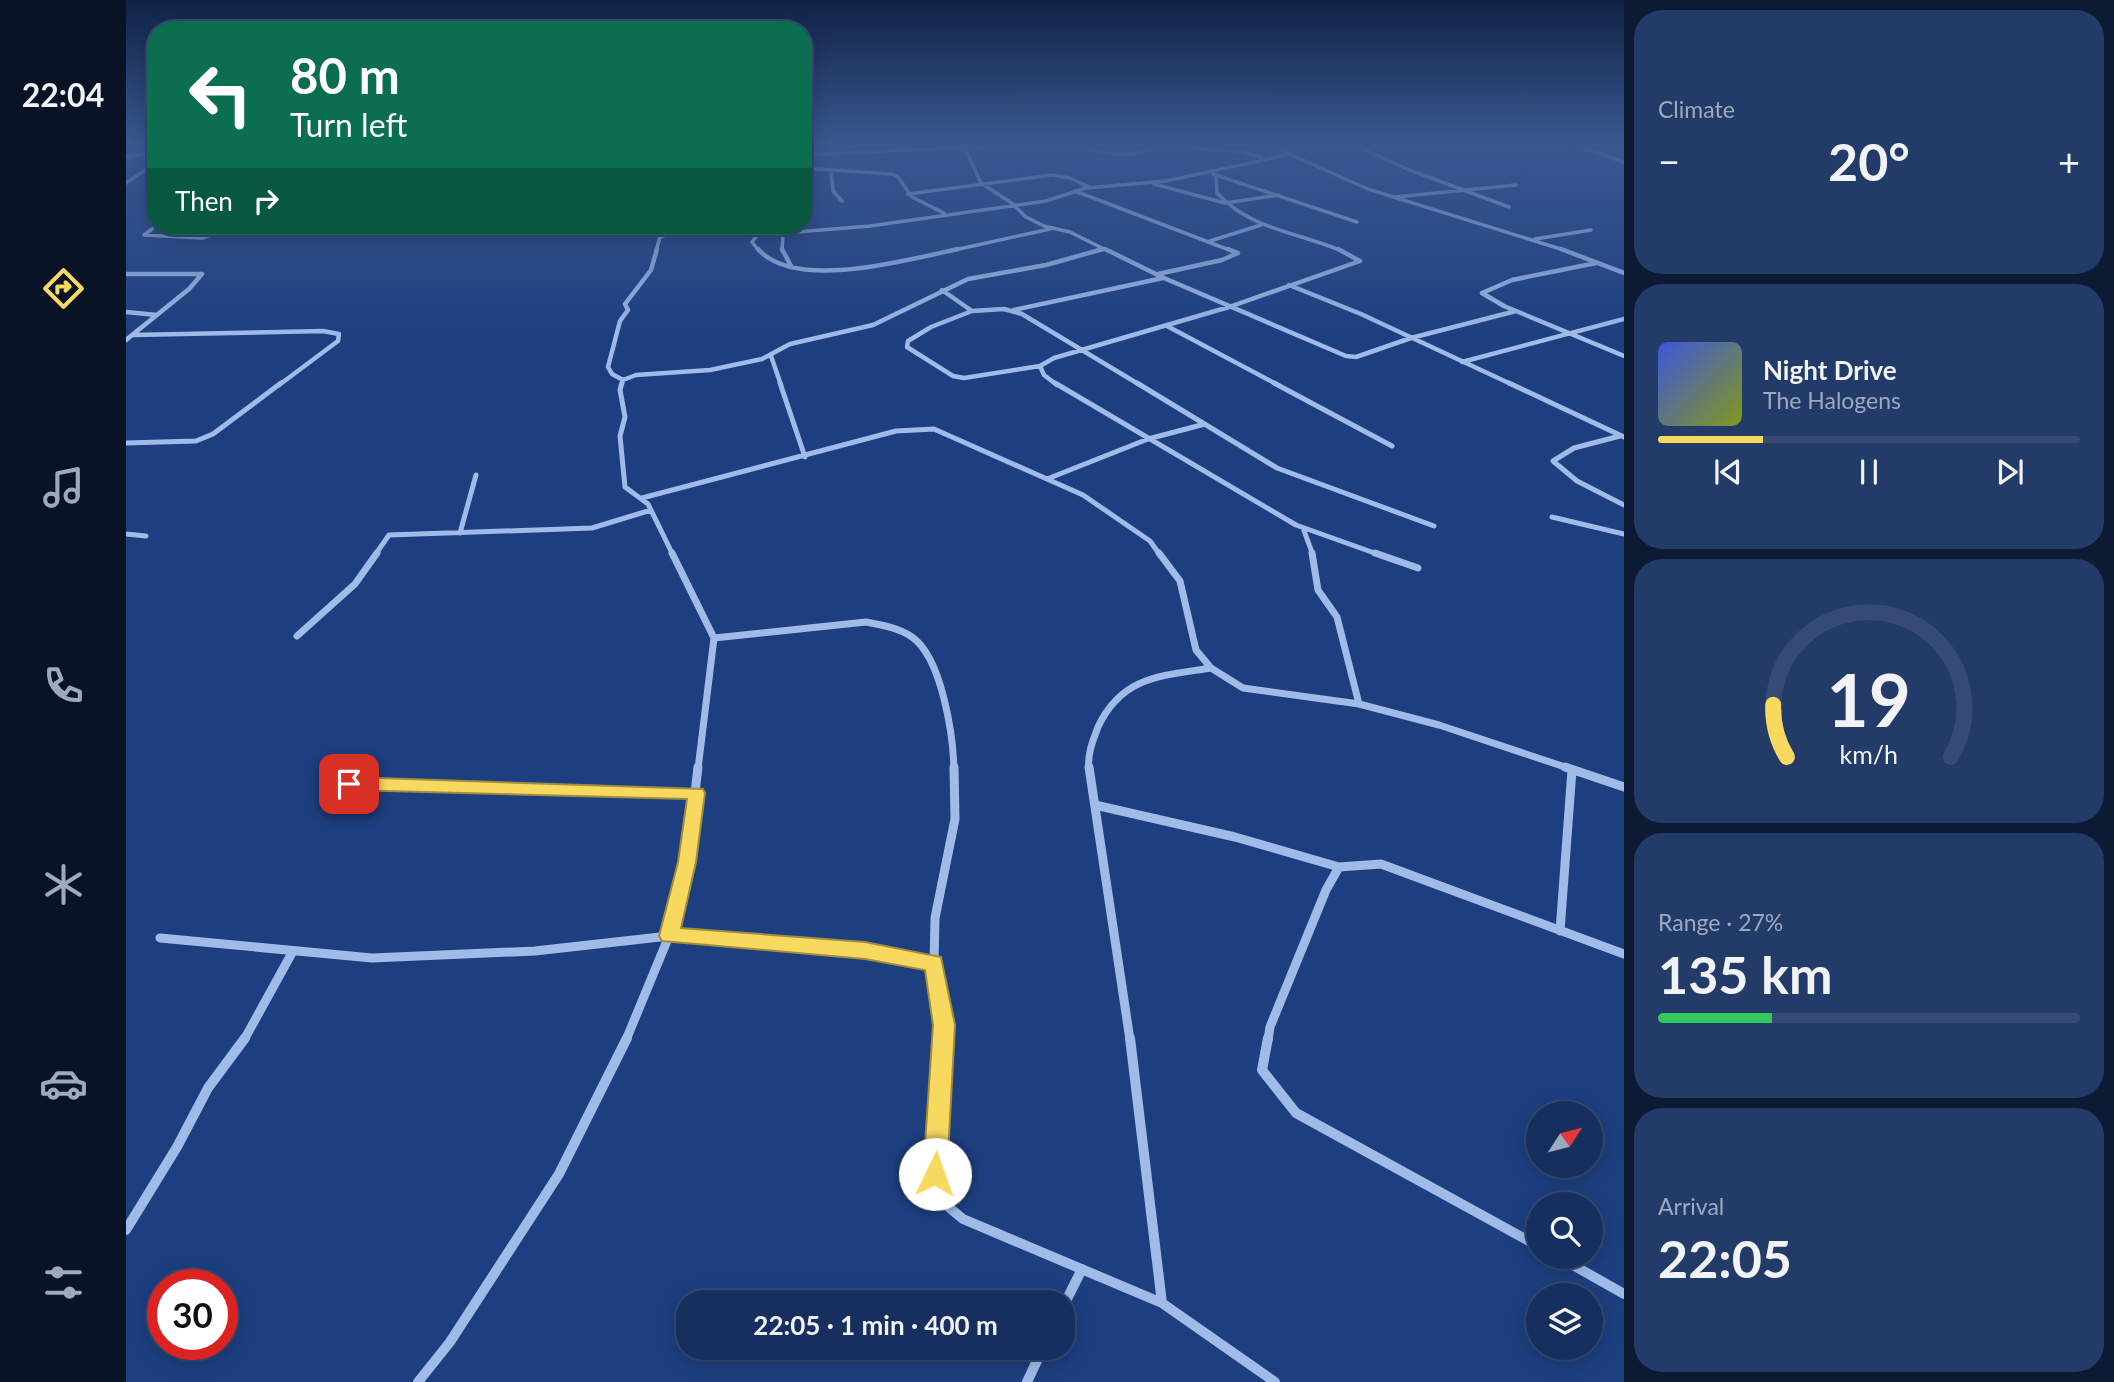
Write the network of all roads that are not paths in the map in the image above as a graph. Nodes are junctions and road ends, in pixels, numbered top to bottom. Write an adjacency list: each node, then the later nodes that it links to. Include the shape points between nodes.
1 (932, 208): 8 (street)
2 (983, 208): 8 (street)
3 (1017, 208): 11 (street, via 1026,218)
4 (1122, 208): 20 (street)
5 (1231, 208): 10 (street)
6 (1318, 208): 9 (street)
7 (1427, 208): 19 (street)
8 (947, 214): 13 (street)
9 (1357, 222)
10 (1262, 225): 20 (street); 28 (street, via 1360,261)
11 (1054, 228): 21 (street); 23 (street, via 871,268)
12 (1591, 230): 19 (street)
13 (812, 231)
14 (147, 234): 15 (street, via 144,236)
15 (221, 235)
16 (666, 235): 47 (street, via 660,237 651,270 625,304 628,310 620,321 608,368)
17 (757, 235): 23 (street, via 752,242 756,248)
18 (784, 235): 23 (street, via 782,257)
19 (1531, 240): 22 (street)
20 (1210, 241): 26 (street, via 1238,253)
21 (1102, 249): 26 (street); 29 (street, via 968,279)
22 (1597, 263): 24 (street); 33 (street, via 1512,280 1482,293)
23 (792, 267)
24 (1624, 273)
25 (126, 274): 35 (street, via 202,274)
26 (1157, 274): 27 (street)
27 (1164, 278): 30 (street); 31 (street)
28 (1289, 285): 30 (street); 40 (street)
29 (942, 290): 32 (street); 43 (street, via 873,325 790,344)
30 (1229, 307): 37 (street); 40 (street, via 1346,356 1356,357)
31 (1014, 310): 32 (street); 42 (street)
32 (972, 311): 46 (street, via 931,327 906,347 964,378)
33 (1516, 311): 38 (street); 40 (street)
34 (126, 312): 35 (street)
35 (156, 316): 39 (street)
36 (1624, 319): 38 (street)
37 (1166, 326): 42 (street); 52 (street)
38 (1575, 334): 44 (street); 45 (street)
39 (133, 335): 41 (street); 51 (street, via 339,334 338,341 213,434 196,441)
40 (1411, 338): 45 (street)
41 (126, 340)
42 (1079, 351): 46 (street); 48 (street)
43 (771, 356): 47 (street, via 724,368); 53 (street)
44 (1624, 356)
45 (1462, 362): 49 (street)
46 (1040, 366): 50 (street, via 1060,388)
47 (623, 380): 56 (street, via 623,481)
48 (1205, 424): 50 (street); 60 (street, via 1287,473)
49 (1623, 436): 57 (street, via 1574,448 1553,461 1578,481)
50 (1148, 439): 55 (street); 61 (street)
51 (126, 443)
52 (1392, 446)
53 (805, 457): 55 (street, via 896,431 934,429); 56 (street)
54 (475, 475): 62 (street)
55 (1047, 479): 69 (street, via 1083,495 1150,541 1180,581 1196,650)
56 (642, 498): 58 (street)
57 (1624, 505)
58 (651, 510): 62 (street, via 592,528); 68 (street)
59 (1552, 517): 64 (street)
60 (1434, 526)
61 (1303, 528): 66 (street); 70 (street, via 1318,590 1337,617)
62 (460, 533): 67 (street, via 389,535 355,584)
63 (126, 534): 65 (street)
64 (1624, 534)
65 (146, 536)
66 (1418, 568)
67 (297, 636)
68 (714, 638): 74 (street); 82 (street, via 866,622 914,638 934,667 953,747 955,819 935,918)
69 (1210, 668): 70 (street, via 1243,688); 75 (street, via 1142,679 1128,686 1107,708 1088,760)
70 (1359, 704): 71 (street, via 1439,725)
71 (1572, 770): 73 (street); 77 (street)
72 (324, 783): 74 (street)
73 (1624, 787)
74 (696, 793): 78 (street, via 687,862)
75 (1095, 805): 76 (street); 89 (street, via 1135,1071)
76 (1339, 867): 77 (street, via 1381,864); 84 (street, via 1270,1027 1262,1070 1296,1113)
77 (1560, 931): 81 (street)
78 (669, 936): 80 (street, via 535,951 372,958); 82 (street, via 865,950); 91 (street, via 630,1032 559,1174 450,1342)
79 (160, 938): 80 (street)
80 (293, 951): 83 (street, via 244,1041 208,1088)
81 (1624, 954)
82 (934, 964): 85 (street, via 944,1025 935,1174 940,1200 963,1219)
83 (126, 1230)
84 (1526, 1239)
85 (1082, 1269): 87 (street); 89 (street)
86 (1580, 1269): 88 (street)
87 (1072, 1290)
88 (1624, 1294)
89 (1162, 1303): 93 (street)
90 (1037, 1360): 92 (street)
91 (418, 1382)
92 (1027, 1382)
93 (1275, 1382)

